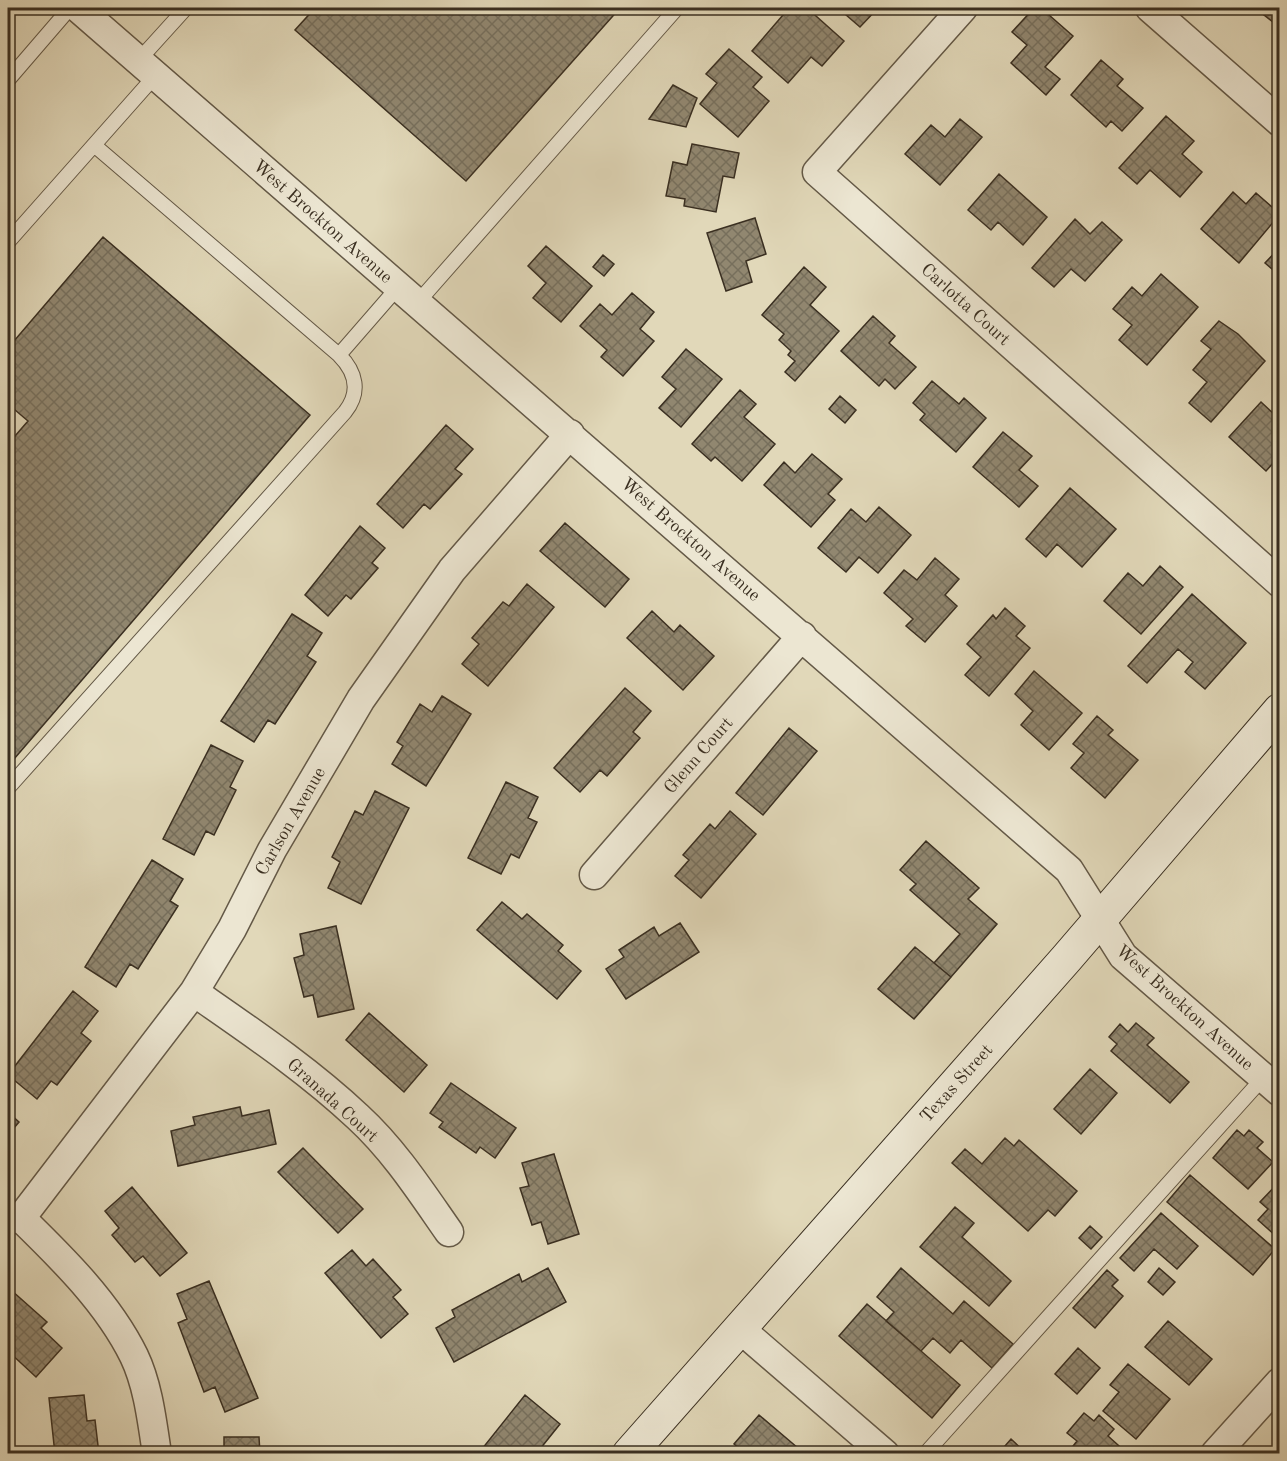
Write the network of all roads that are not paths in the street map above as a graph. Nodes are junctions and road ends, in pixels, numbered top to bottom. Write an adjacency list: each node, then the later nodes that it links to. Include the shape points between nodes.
1 (70, 8): 8 (lane)
2 (78, 8): 7 (street, West Brockton Avenue)
3 (186, 8): 7 (lane)
4 (677, 8): 12 (lane)
5 (963, 8): 15 (street, Carlotta Court, via 817,172)
6 (1150, 8): 9 (street)
7 (146, 68): 10 (lane); 12 (street, West Brockton Avenue)
8 (8, 80)
9 (1280, 122)
10 (94, 145): 11 (lane); 13 (lane)
11 (8, 242)
12 (408, 294): 13 (lane); 14 (street, West Brockton Avenue)
13 (339, 355): 18 (lane, via 355,376 352,404)
14 (570, 434): 16 (street, West Brockton Avenue); 21 (street, Carlson Avenue, via 452,570 361,699)
15 (1280, 583)
16 (802, 636): 19 (street, Glenn Court); 20 (street, West Brockton Avenue, via 1069,870)
17 (1280, 710): 20 (street, Texas Street)
18 (8, 788)
19 (594, 875)
20 (1099, 920): 22 (street, West Brockton Avenue, via 1123,956); 25 (street, Texas Street)
21 (194, 992): 23 (street, Carlson Avenue); 24 (street, Granada Court, via 295,1063 359,1118 408,1172)
22 (1271, 1085): 30 (lane)
23 (14, 1224): 27 (street, via 52,1248 118,1328 138,1368 151,1410)
24 (449, 1232)
25 (739, 1328): 28 (street, Texas Street); 29 (street)
26 (1280, 1382): 31 (street)
27 (157, 1454)
28 (629, 1454)
29 (885, 1454)
30 (925, 1454)
31 (1215, 1454)

